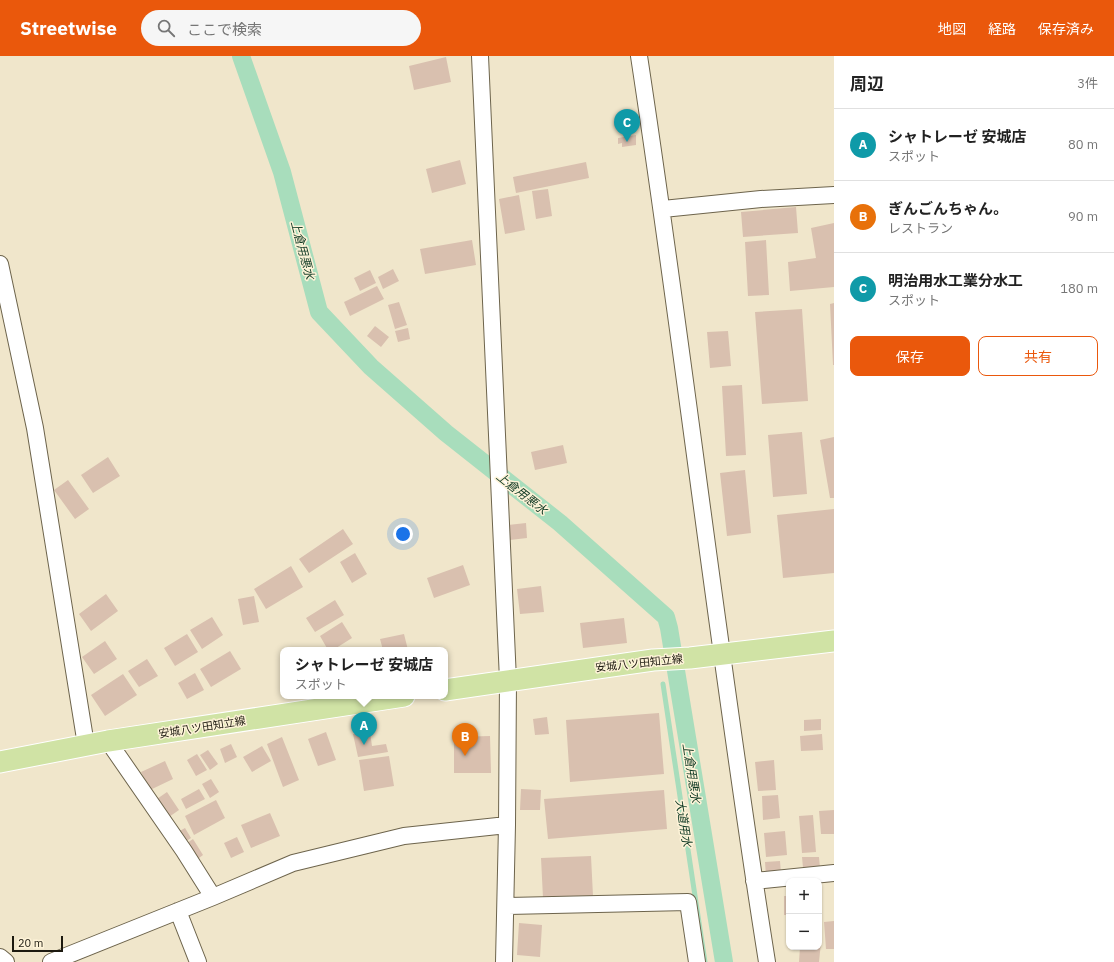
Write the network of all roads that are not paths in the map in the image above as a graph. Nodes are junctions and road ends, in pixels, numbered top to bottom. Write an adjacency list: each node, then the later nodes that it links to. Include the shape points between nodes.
1 (480, 56): 8 (street)
2 (640, 56): 4 (street)
3 (834, 196): 4 (street, via 761,199)
4 (663, 209): 7 (street)
5 (0, 264): 12 (street, via 35,428)
6 (834, 641): 7 (main road, 安城八ツ田知立線)
7 (722, 654): 8 (main road, 安城八ツ田知立線, via 653,660); 16 (street)
8 (508, 680): 9 (main road, 安城八ツ田知立線); 14 (street)
9 (448, 690)
10 (384, 699): 11 (main road, 安城八ツ田知立線)
11 (108, 741): 12 (main road, 安城八ツ田知立線); 17 (street, via 184,851)
12 (86, 745): 13 (main road, 安城八ツ田知立線)
13 (0, 762)
14 (507, 825): 17 (street, via 404,836 293,863); 18 (street)
15 (834, 873): 16 (street)
16 (754, 881): 26 (street)
17 (213, 898): 19 (street)
18 (506, 906): 24 (street); 25 (street, via 688,902)
19 (178, 911): 22 (street); 23 (street)
20 (0, 957): 21 (street)
21 (6, 962)
22 (51, 962)
23 (198, 962)
24 (504, 962)
25 (697, 962)
26 (767, 962)

